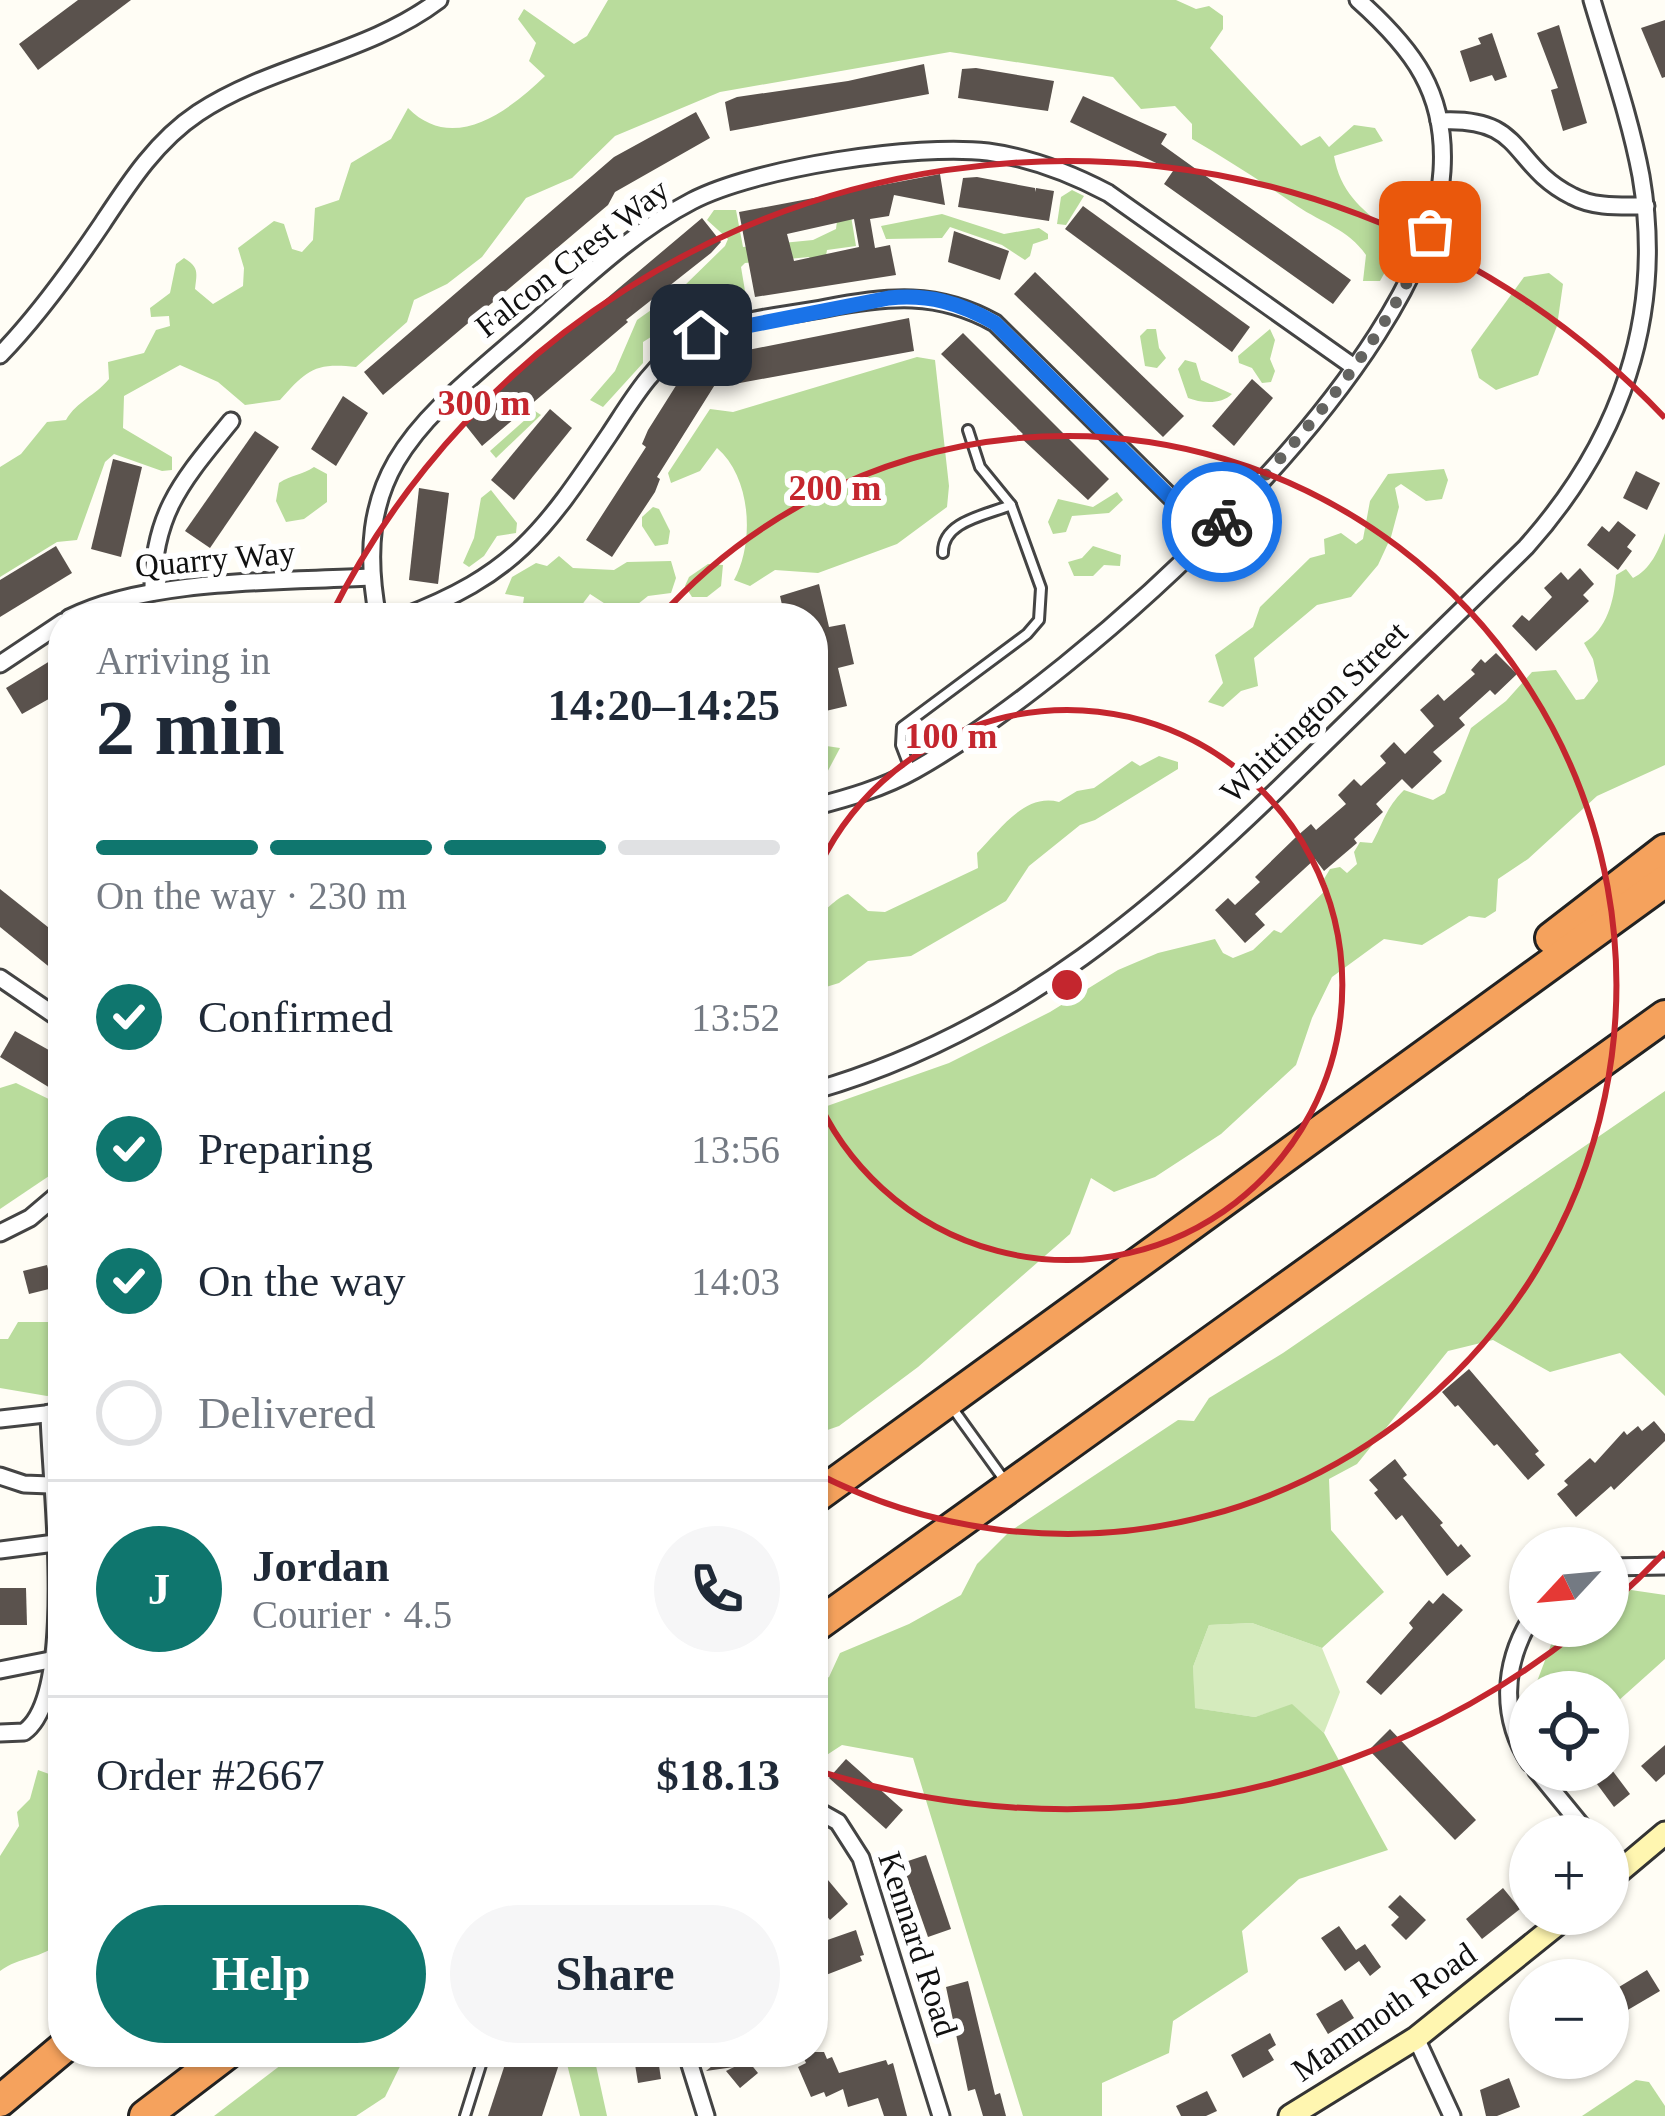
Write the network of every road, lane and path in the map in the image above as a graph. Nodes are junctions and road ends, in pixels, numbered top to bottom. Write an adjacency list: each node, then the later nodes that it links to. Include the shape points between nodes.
1 (439, 0): 6 (street, via 392,28 234,92 180,126 136,172)
2 (1358, 0): 4 (street, via 1409,50)
3 (1592, 0): 5 (street, Whittington Street)
4 (1439, 122): 5 (street, via 1471,120 1501,131 1574,198); 7 (street, via 1442,170 1430,232)
5 (1646, 206): 28 (street, Whittington Street, via 1649,271 1629,374 1589,468 1526,547 1217,849 1087,958 917,1055)
6 (0, 355)
7 (1354, 367): 11 (street); 13 (street, Falcon Crest Way, via 1070,173 944,150 734,184 675,211 589,276 428,417 382,488)
8 (231, 422): 14 (street, via 164,514)
9 (968, 430): 10 (lane, via 980,467)
10 (1011, 506): 12 (lane, via 950,531); 20 (lane, via 1041,587 1039,620 902,727)
11 (1209, 536): 17 (street, via 995,323 940,300 889,298 734,326 686,344 646,380 523,550); 20 (street, via 1030,694)
12 (943, 554)
13 (370, 577): 14 (street, Quarry Way); 16 (street, Falcon Crest Way)
14 (152, 592): 15 (street, Quarry Way)
15 (109, 603)
16 (375, 603)
17 (437, 603)
18 (48, 632): 19 (street, Quarry Way)
19 (0, 664)
20 (912, 772): 21 (street)
21 (828, 802)
22 (1665, 850): 25 (highway, via 1548,941)
23 (1665, 881): 25 (highway)
24 (0, 978): 26 (street)
25 (1505, 995): 31 (highway)
26 (48, 1012)
27 (1665, 1019): 37 (highway)
28 (828, 1086)
29 (48, 1205): 30 (street)
30 (0, 1232)
31 (948, 1402): 36 (highway); 37 (lane)
32 (48, 1414): 33 (street)
33 (0, 1419)
34 (0, 1476): 35 (street)
35 (48, 1485)
36 (828, 1487)
37 (1010, 1487): 42 (highway)
38 (48, 1544): 39 (street)
39 (0, 1550)
40 (1665, 1566): 41 (street)
41 (1629, 1567)
42 (828, 1617)
43 (48, 1660): 44 (street)
44 (0, 1670)
45 (48, 1686): 46 (street, via 40,1717 24,1732)
46 (0, 1732)
47 (1553, 1791): 48 (street)
48 (1573, 1815)
49 (828, 1816): 62 (street, Kennard Road, via 861,1858)
50 (1665, 1833): 51 (main road)
51 (1629, 1858)
52 (1544, 1935): 53 (main road, Mammoth Road)
53 (1416, 2038): 63 (main road, Mammoth Road); 64 (street)
54 (48, 2061): 58 (highway)
55 (209, 2067): 59 (highway)
56 (480, 2067): 60 (lane)
57 (691, 2067): 61 (street)
58 (0, 2101)
59 (145, 2116)
60 (465, 2116)
61 (706, 2116)
62 (941, 2116)
63 (1290, 2116)
64 (1452, 2116)

